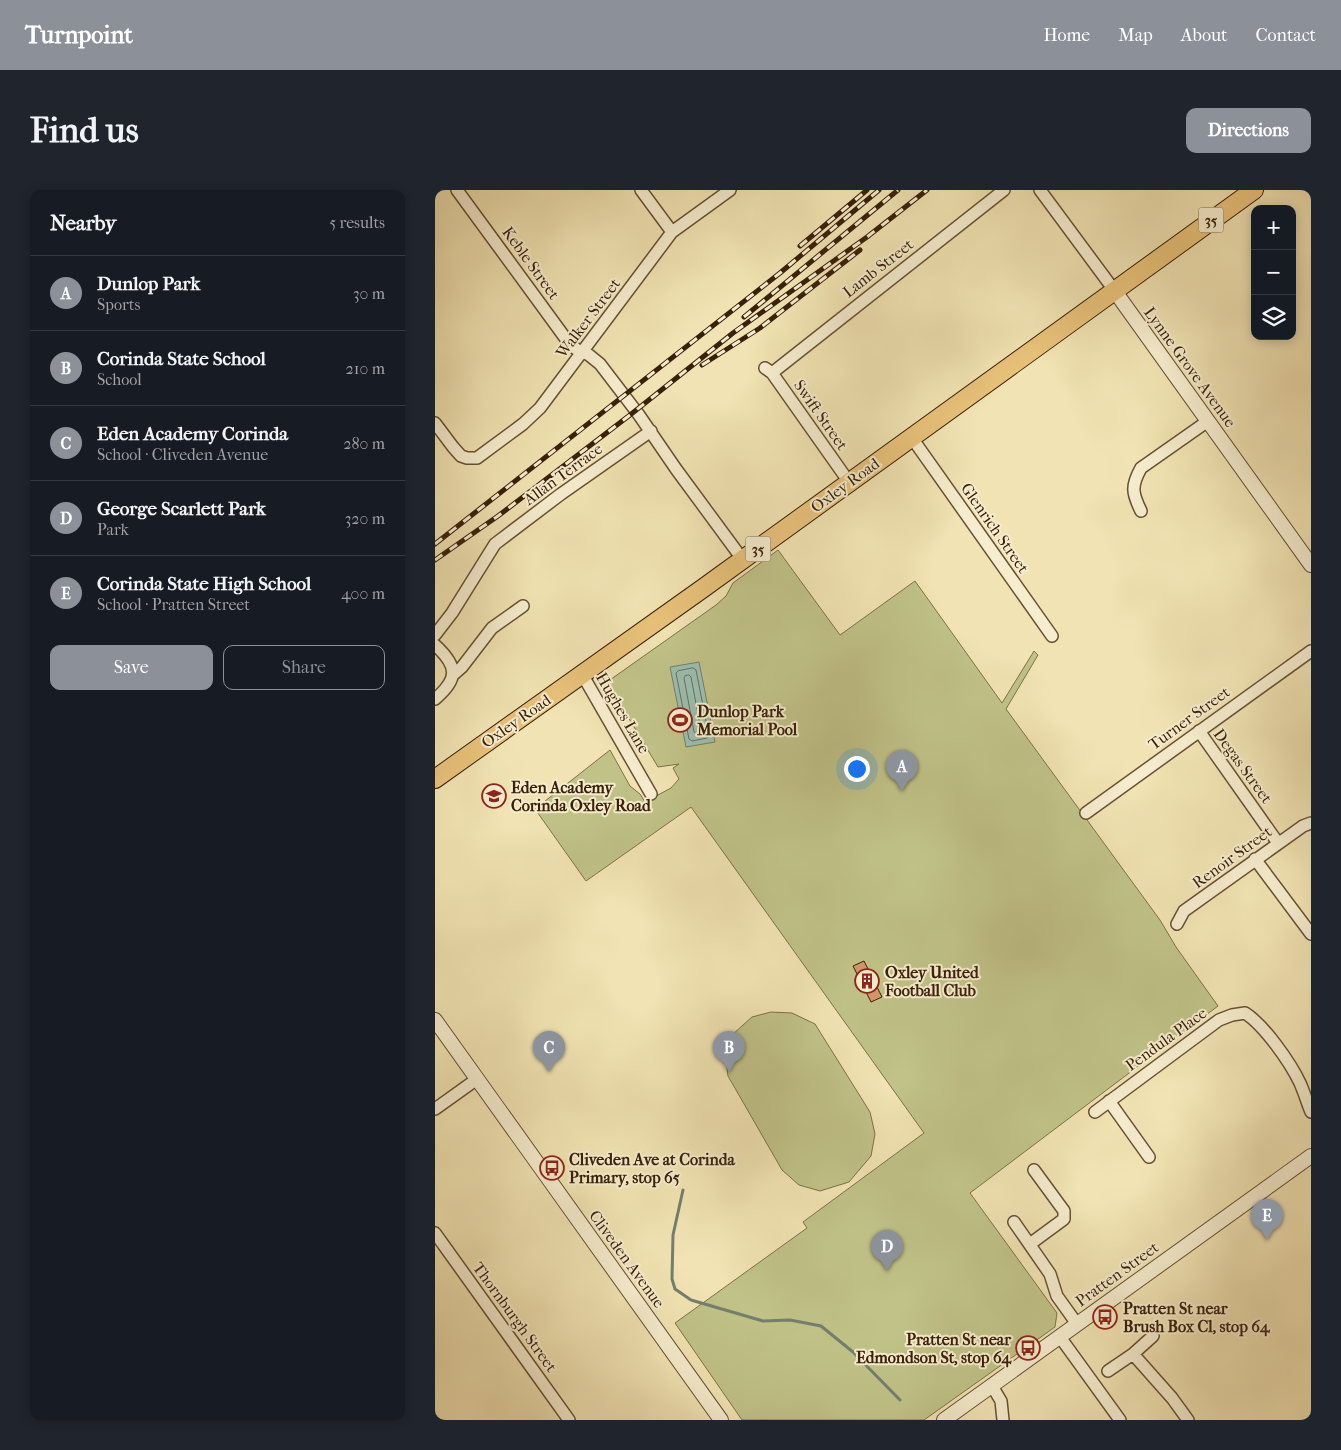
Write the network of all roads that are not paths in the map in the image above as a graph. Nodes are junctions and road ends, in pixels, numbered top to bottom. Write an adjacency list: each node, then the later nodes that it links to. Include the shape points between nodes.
1 (457, 190): 9 (street, Keble Street, via 566,339)
2 (641, 190): 7 (street)
3 (730, 190): 7 (street, Walker Street)
4 (1004, 190): 10 (street, Lamb Street)
5 (1040, 190): 8 (street, Lynne Grove Avenue)
6 (1254, 190): 8 (main road, Oxley Road / 35)
7 (672, 232): 9 (street, Walker Street)
8 (1114, 290): 11 (street, Lynne Grove Avenue); 14 (main road, Oxley Road / 35)
9 (583, 352): 12 (street, Walker Street, via 540,408 477,458 461,456); 13 (street, via 600,364)
10 (769, 371): 15 (street, Swift Street)
11 (1208, 421): 16 (street, via 1141,468 1133,495); 18 (street, Lynne Grove Avenue)
12 (435, 423)
13 (651, 431): 17 (street); 20 (street, Allan Terrace, via 495,544)
14 (911, 438): 15 (main road, Oxley Road / 35); 21 (street, Glenrich Street)
15 (849, 482): 17 (main road, Oxley Road / 35)
16 (1141, 511)
17 (743, 560): 24 (main road, Oxley Road / 35)
18 (1311, 565)
19 (523, 606): 25 (street, via 492,628)
20 (435, 635)
21 (1052, 636)
22 (435, 645): 25 (street, via 451,666)
23 (1311, 651): 27 (street, Turner Street)
24 (582, 674): 28 (main road, Oxley Road / 35); 29 (street, Hughes Lane)
25 (453, 675): 26 (street, via 453,680)
26 (435, 698)
27 (1199, 732): 30 (street, Turner Street); 32 (street, Degas Street)
28 (435, 779)
29 (651, 794)
30 (1086, 813)
31 (1311, 823): 32 (street, Renoir Street)
32 (1278, 843): 33 (street, Renoir Street)
33 (1255, 860): 34 (street, Renoir Street, via 1184,911); 35 (street)
34 (1177, 924)
35 (1311, 934)
36 (435, 1020): 37 (street, Cliveden Avenue)
37 (477, 1079): 39 (street); 55 (street, Cliveden Avenue)
38 (1109, 1101): 40 (street, Pendula Place); 41 (street, Pendula Place, via 1219,1020 1245,1013 1256,1020 1289,1064); 43 (street)
39 (435, 1109)
40 (1095, 1112)
41 (1311, 1112)
42 (1311, 1156): 48 (street, Pratten Street)
43 (1149, 1157)
44 (1034, 1170): 47 (street, via 1064,1211 1064,1219)
45 (1014, 1222): 47 (street)
46 (435, 1233): 54 (street, Thornburgh Street)
47 (1030, 1244): 48 (street, via 1050,1274 1057,1296)
48 (1077, 1324): 50 (street, Pratten Street)
49 (1153, 1336): 51 (street)
50 (1060, 1337): 53 (street, Pratten Street); 58 (street)
51 (1133, 1354): 52 (street); 59 (street)
52 (1108, 1371)
53 (992, 1386): 56 (street, Pratten Street); 57 (street, via 1001,1401)
54 (569, 1420)
55 (721, 1420)
56 (944, 1420)
57 (1003, 1420)
58 (1120, 1420)
59 (1188, 1420)

